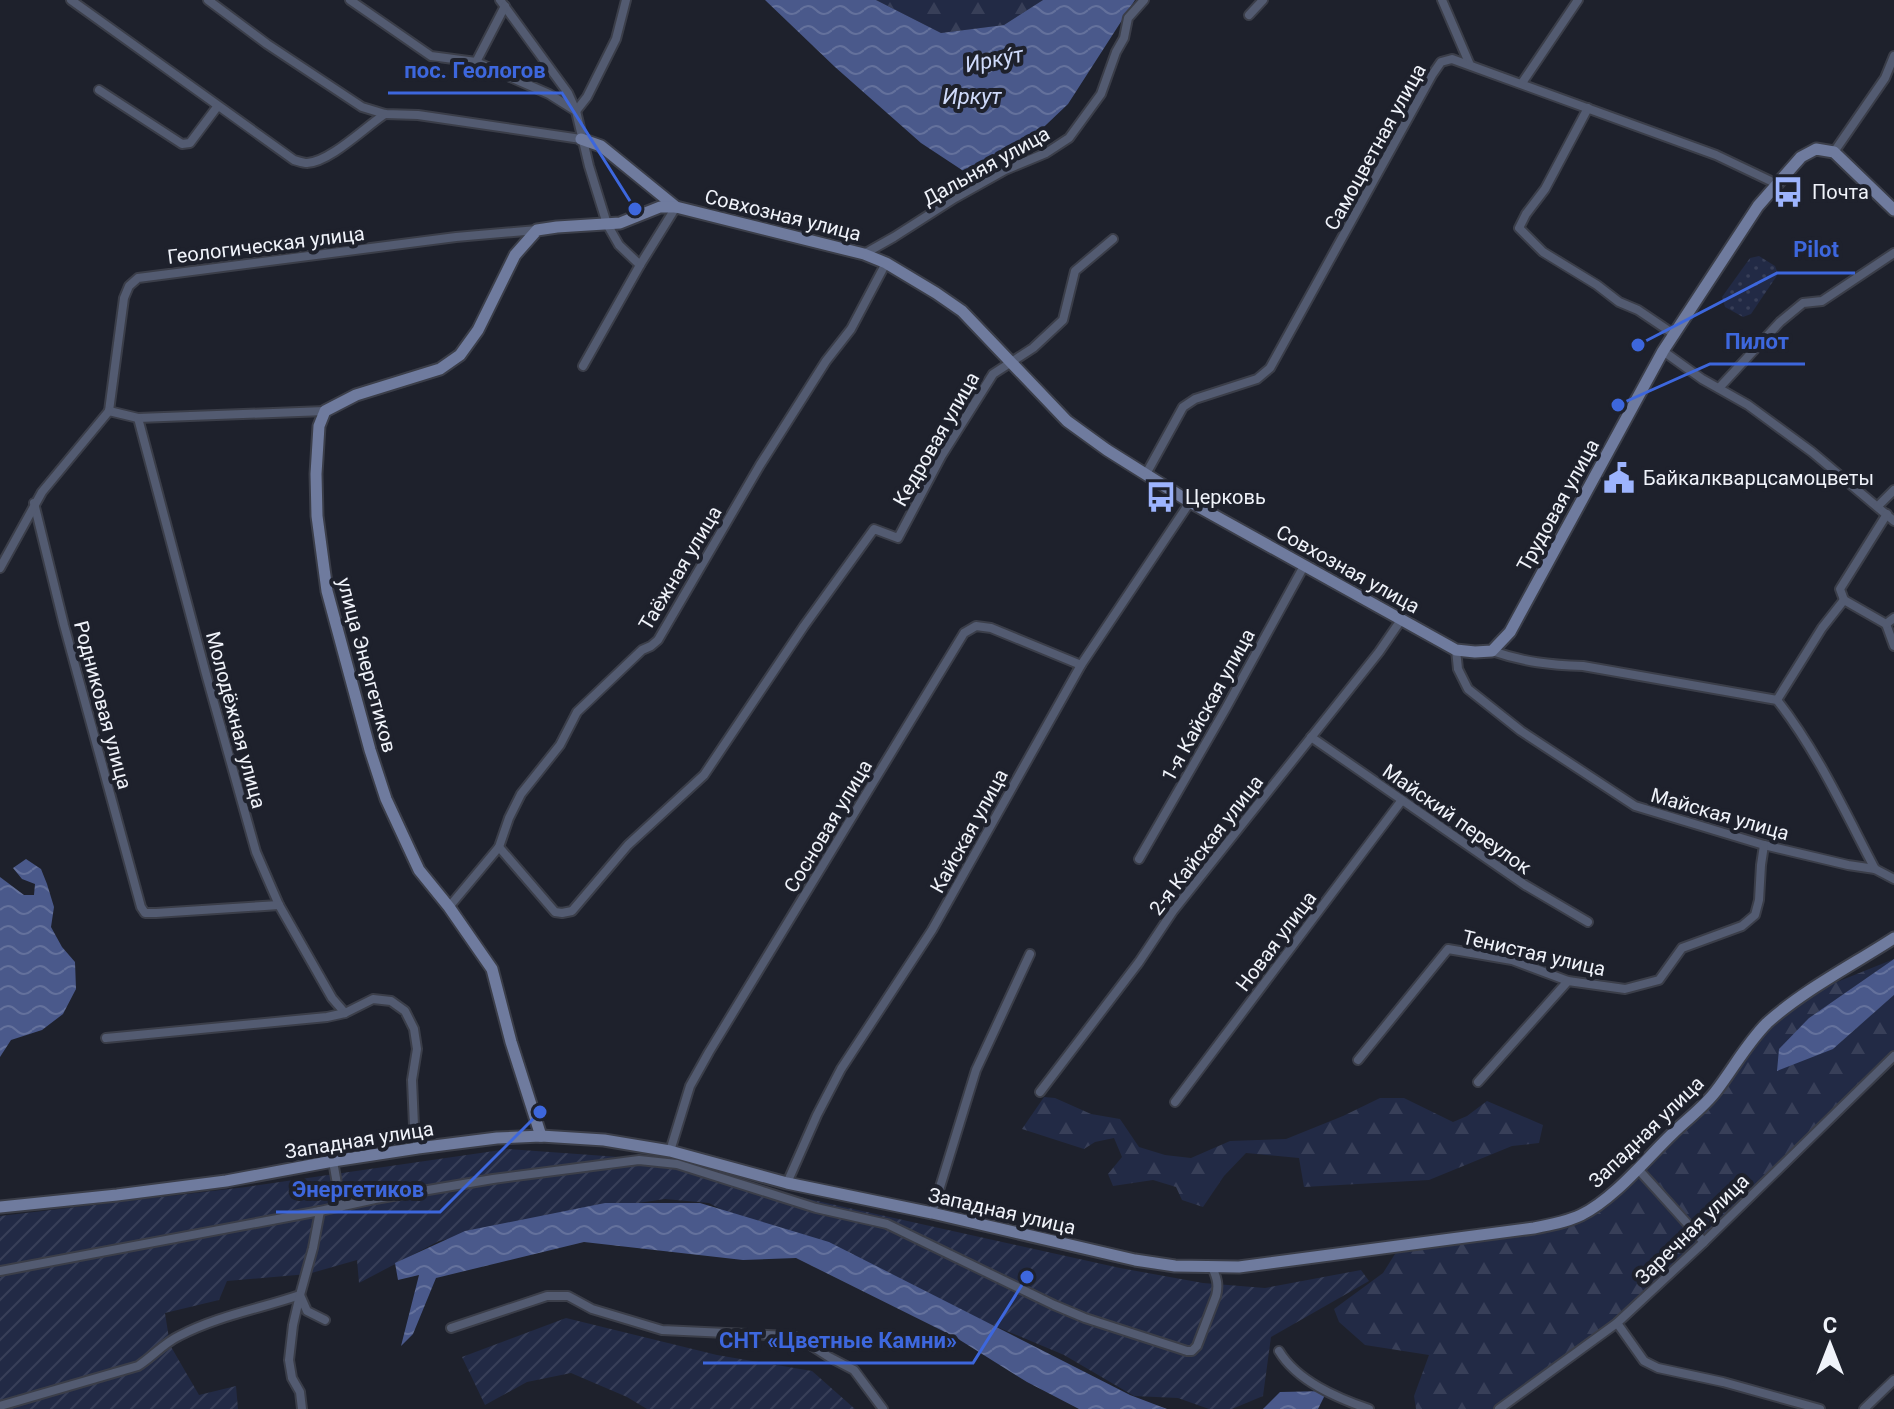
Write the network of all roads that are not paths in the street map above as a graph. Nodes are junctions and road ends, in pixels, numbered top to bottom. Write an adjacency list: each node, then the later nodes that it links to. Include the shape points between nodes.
1 (71, 0): 16 (street)
2 (208, 0): 19 (street, via 362,107)
3 (350, 0): 12 (street, via 431,56)
4 (626, 0): 18 (street, via 616,39)
5 (1144, 0): 29 (street, Дальняя улица, via 1128,18 1101,94 1069,138)
6 (1263, 0): 10 (street)
7 (1578, 0): 14 (street)
8 (1444, 1): 13 (street)
9 (503, 3): 12 (street); 18 (street)
10 (1249, 15)
11 (1894, 56): 21 (street, Трудовая улица, via 1885,78)
12 (476, 62): 18 (street)
13 (1471, 66): 14 (street, Самоцветная улица); 40 (street, Самоцветная улица, via 1452,59 1441,62 1432,75 1270,368 1257,379 1183,407)
14 (1522, 83): 17 (street, Самоцветная улица)
15 (99, 90): 16 (street, via 182,144 190,143)
16 (217, 107): 19 (street, via 294,160 308,163 333,154)
17 (1588, 108): 22 (street, Самоцветная улица, via 1716,155); 32 (street, via 1519,228 1543,252)
18 (576, 111): 20 (street)
19 (385, 114): 20 (street)
20 (581, 139): 23 (street, Совхозная улица, via 601,146); 25 (street)
21 (1829, 150): 22 (street, Трудовая улица, via 1816,149 1801,157); 24 (street)
22 (1777, 184): 32 (street, Трудовая улица)
23 (676, 207): 25 (street); 29 (street, Совхозная улица); 31 (street)
24 (1894, 210)
25 (607, 224): 26 (street); 31 (street)
26 (537, 230): 37 (street, Геологическая улица, via 138,278 124,298); 38 (street, via 515,255 460,355 440,369 356,395)
27 (1113, 239): 34 (street, Кедровая улица, via 1075,271 1063,320)
28 (1894, 253): 36 (street, via 1822,301 1803,303)
29 (864, 254): 30 (street, Совхозная улица)
30 (886, 263): 34 (street, Совхозная улица, via 962,311); 59 (street, Таёжная улица, via 851,329 784,426 658,640 577,712 560,745 521,794)
31 (640, 265): 35 (street)
32 (1675, 335): 33 (street, Трудовая улица)
33 (1663, 351): 36 (street); 53 (street, Трудовая улица, via 1510,632)
34 (1009, 362): 40 (street, Совхозная улица, via 1067,421); 59 (street, Кедровая улица, via 980,392 898,538 874,529 704,775 628,845 572,911 555,912)
35 (583, 366)
36 (1719, 388): 44 (street, via 1812,452)
37 (109, 411): 39 (street); 43 (street)
38 (325, 411): 39 (street); 64 (street, улица Энергетиков, via 316,474 327,591 386,799 419,870)
39 (138, 418): 63 (street, Молодёжная улица, via 256,852)
40 (1146, 474): 42 (street, Совхозная улица)
41 (1894, 490): 44 (street)
42 (1190, 502): 46 (street, Совхозная улица); 54 (street, Кайская улица)
43 (34, 503): 47 (street); 63 (street, Родниковая улица, via 141,907 145,913)
44 (1878, 506): 45 (street)
45 (1891, 517): 48 (street, via 1840,589)
46 (1304, 566): 49 (street, Совхозная улица); 60 (street, 1-я Кайская улица)
47 (0, 568)
48 (1844, 600): 50 (street); 55 (street)
49 (1401, 620): 52 (street, Совхозная улица); 56 (street, 2-я Кайская улица)
50 (1890, 621): 51 (street)
51 (1894, 646)
52 (1456, 650): 53 (street, Совхозная улица); 58 (street, Майская улица, via 1468,689 1635,806)
53 (1492, 651): 55 (street, Совхозная улица)
54 (1081, 665): 78 (street, Сосновая улица, via 991,628 976,626 964,633 709,1052 690,1086); 81 (street, Кайская улица, via 932,930 841,1069)
55 (1777, 700): 61 (street)
56 (1311, 737): 57 (street, Майский переулок); 74 (street, 2-я Кайская улица, via 1173,911)
57 (1402, 800): 65 (street, Майский переулок); 75 (street, Новая улица)
58 (1764, 845): 61 (street, Майская улица); 68 (street, Тенистая улица, via 1755,915 1742,926 1682,948 1659,980 1625,989)
59 (499, 847): 64 (street, Таёжная улица)
60 (1139, 859)
61 (1875, 869): 62 (street, Майская улица)
62 (1894, 879)
63 (279, 905): 69 (street, Молодёжная улица)
64 (449, 907): 76 (street, улица Энергетиков, via 492,969)
65 (1588, 922)
66 (1894, 938): 80 (street, Западная улица, via 1786,1007 1753,1039 1714,1095)
67 (1030, 954): 85 (street, via 976,1070)
68 (1568, 981): 72 (street, Тенистая улица, via 1512,960 1448,949); 73 (street)
69 (345, 1013): 70 (street); 77 (street, via 373,999 391,1001 405,1011 417,1049 412,1080)
70 (106, 1038)
71 (1894, 1056): 86 (street, Заречная улица)
72 (1358, 1060)
73 (1478, 1082)
74 (1040, 1092)
75 (1175, 1102)
76 (541, 1136): 77 (street, Западная улица); 78 (street, Западная улица)
77 (418, 1148): 79 (street, Западная улица)
78 (670, 1151): 81 (street, Западная улица)
79 (333, 1161): 82 (street, Западная улица, via 226,1181); 83 (street)
80 (1638, 1169): 86 (street); 87 (street, Западная улица, via 1602,1201 1561,1223)
81 (787, 1183): 85 (street, Западная улица)
82 (0, 1207)
83 (341, 1207): 84 (street); 87 (street, via 603,1163 677,1164 816,1208 887,1224 1054,1305 1187,1351 1197,1346 1216,1296)
84 (320, 1211): 88 (street); 89 (street)
85 (932, 1213): 87 (street, Западная улица, via 1135,1260)
86 (1704, 1242): 91 (street, Заречная улица)
87 (1212, 1267)
88 (0, 1271)
89 (300, 1295): 90 (street, via 307,1311); 96 (street, via 226,1315 177,1336 138,1366); 97 (street, via 289,1360)
90 (325, 1320)
91 (1617, 1323): 95 (street, Заречная улица); 101 (street, via 1644,1361 1658,1368)
92 (451, 1328): 98 (street, via 547,1296 568,1296 592,1309 662,1330 791,1336 854,1370)
93 (1279, 1351): 99 (street, via 1300,1375)
94 (1894, 1380): 102 (street)
95 (1510, 1405): 100 (street, Заречная улица)
96 (0, 1406)
97 (302, 1409)
98 (883, 1409)
99 (1369, 1409)
100 (1499, 1409)
101 (1820, 1409)
102 (1864, 1409)

